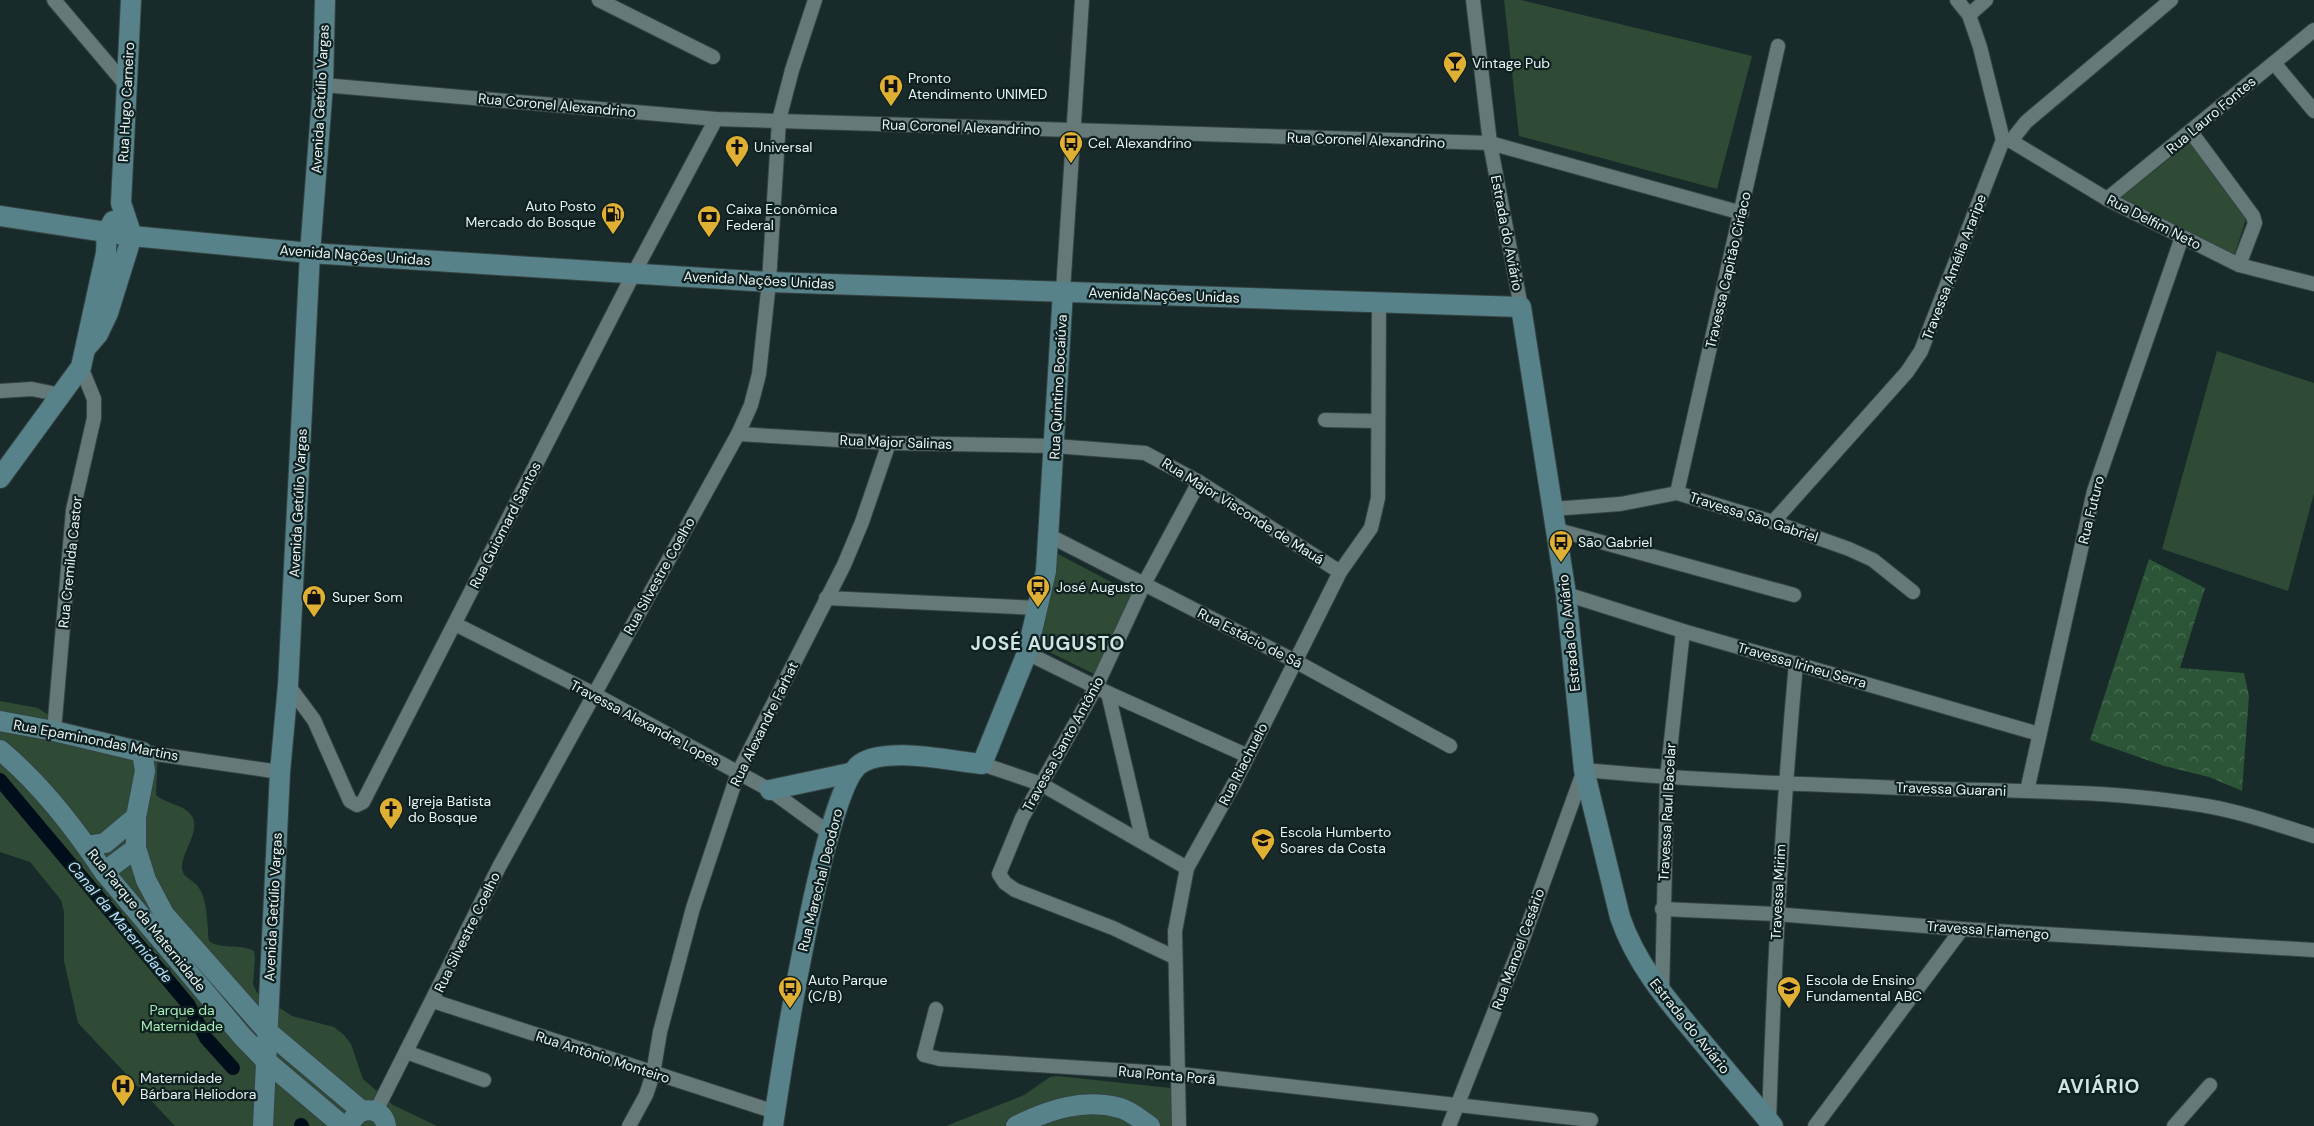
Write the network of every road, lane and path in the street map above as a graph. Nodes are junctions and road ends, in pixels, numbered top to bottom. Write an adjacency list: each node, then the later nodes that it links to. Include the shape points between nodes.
1 (54, 0): 16 (street)
2 (131, 0): 16 (street, Rua Hugo Carneiro)
3 (325, 0): 17 (street, Avenida Getúlio Vargas)
4 (599, 0): 14 (street)
5 (815, 0): 20 (street, Rua Silvestre Coelho)
6 (1082, 0): 21 (street, Rua Quintino Bocaiúva)
7 (1473, 0): 24 (street, Estrada do Aviário)
8 (1957, 0): 11 (street)
9 (1986, 0): 11 (street)
10 (2171, 0): 23 (street, Travessa Amélia Araripe)
11 (1969, 15): 23 (street)
12 (2314, 30): 15 (street, Rua Lauro Fontes)
13 (1778, 46): 27 (street, Travessa Capitão Ciríaco)
14 (713, 57)
15 (2274, 63): 18 (street); 22 (street, Rua Lauro Fontes)
16 (126, 84): 26 (street, Rua Hugo Carneiro)
17 (322, 84): 19 (street, Rua Coronel Alexandrino); 32 (street, Avenida Getúlio Vargas)
18 (2314, 111)
19 (716, 119): 20 (street, Rua Coronel Alexandrino); 34 (street, Rua Guiomard Santos)
20 (779, 120): 21 (street, Rua Coronel Alexandrino); 35 (street, Rua Silvestre Coelho)
21 (1073, 132): 24 (street, Rua Coronel Alexandrino); 37 (street, Rua Quintino Bocaiúva)
22 (2192, 132): 25 (street, Rua Lauro Fontes); 33 (street, via 2254,216 2255,223)
23 (2007, 140): 25 (street, Rua Delfim Neto); 52 (street, Travessa Amélia Araripe, via 1921,351 1907,372)
24 (1490, 143): 27 (street, Rua Coronel Alexandrino); 39 (street, Estrada do Aviário)
25 (2107, 199): 31 (street, Rua Delfim Neto)
26 (121, 203): 29 (street, Rua Hugo Carneiro); 30 (street, Rua Hugo Carneiro)
27 (1742, 213): 50 (street, Travessa Capitão Ciríaco)
28 (0, 216): 29 (street, Avenida Nações Unidas)
29 (108, 232): 30 (street, Avenida Nações Unidas); 40 (street, Rua Hugo Carneiro)
30 (132, 236): 32 (street, Avenida Nações Unidas); 40 (street, via 108,313)
31 (2182, 237): 33 (street, Rua Delfim Neto); 72 (street, Rua Futuro, via 2094,491)
32 (310, 253): 34 (street, Avenida Nações Unidas); 67 (street, Avenida Getúlio Vargas)
33 (2239, 265): 36 (street, Rua Delfim Neto)
34 (634, 272): 35 (street, Avenida Nações Unidas); 62 (street, Rua Guiomard Santos)
35 (769, 282): 37 (street, Avenida Nações Unidas); 45 (street, Rua Silvestre Coelho, via 759,374 751,405)
36 (2314, 284)
37 (1063, 290): 38 (street, Avenida Nações Unidas); 47 (street, Rua Quintino Bocaiúva)
38 (1379, 303): 39 (street, Avenida Nações Unidas); 44 (street, Rua Riachuelo)
39 (1521, 306): 51 (street, Estrada do Aviário)
40 (84, 357): 42 (street); 71 (street, Rua Cremilda Castor, via 94,399 94,418 73,510)
41 (0, 391): 42 (street, via 32,388)
42 (61, 395): 48 (street)
43 (1326, 420): 44 (street)
44 (1377, 421): 55 (street, Rua Riachuelo, via 1376,514 1372,528)
45 (738, 434): 46 (street, Rua Major Salinas); 69 (street, Rua Silvestre Coelho)
46 (889, 443): 47 (street, Rua Major Salinas); 60 (street, Rua Alexandre Farhat, via 862,522)
47 (1055, 446): 49 (street, Rua Major Visconde de Mauá, via 1145,453); 54 (street, Rua Quintino Bocaiúva)
48 (0, 478)
49 (1199, 482): 55 (street, Rua Major Visconde de Mauá); 56 (street, Travessa Santo Antônio)
50 (1677, 493): 51 (street, Travessa São Gabriel, via 1620,504); 52 (street, Travessa São Gabriel)
51 (1552, 508): 53 (street, Estrada do Aviário)
52 (1773, 522): 57 (street, Travessa São Gabriel, via 1873,560)
53 (1554, 529): 58 (street, Estrada do Aviário); 59 (street)
54 (1048, 535): 56 (street, Rua Estácio de Sá); 61 (street, Rua Quintino Bocaiúva, via 1046,572)
55 (1340, 572): 65 (street, Rua Riachuelo)
56 (1144, 584): 65 (street, Rua Estácio de Sá); 68 (street, Travessa Santo Antônio)
57 (1913, 592)
58 (1566, 594): 63 (street, Travessa Irineu Serra); 78 (street, Estrada do Aviário)
59 (1794, 595)
60 (826, 598): 61 (street); 80 (street, Rua Alexandre Farhat)
61 (1038, 608): 64 (street, Rua Quintino Bocaiúva)
62 (455, 624): 67 (street, Rua Guiomard Santos, via 360,804 350,801 314,720); 69 (street, Travessa Alexandre Lopes)
63 (1683, 631): 66 (street, Travessa Irineu Serra); 82 (street, Travessa Raul Bacelar)
64 (1027, 653): 68 (street); 77 (street, Rua Quintino Bocaiúva)
65 (1295, 661): 73 (street, Rua Estácio de Sá); 76 (street, Rua Riachuelo)
66 (1796, 663): 72 (street, Travessa Irineu Serra); 84 (street, Travessa Mirim)
67 (288, 685): 79 (street, Avenida Getúlio Vargas)
68 (1102, 690): 76 (street); 83 (street, Travessa Santo Antônio); 90 (street)
69 (594, 694): 80 (street, Travessa Alexandre Lopes); 101 (street, Rua Silvestre Coelho, via 499,867)
70 (0, 722): 71 (street, Rua Epaminondas Martins)
71 (54, 731): 75 (street, Rua Epaminondas Martins)
72 (2039, 734): 86 (street, Rua Futuro)
73 (1450, 746)
74 (0, 750): 91 (street, Rua Parque da Maternidade, via 29,776)
75 (142, 752): 79 (street, Rua Epaminondas Martins); 87 (street, Rua Parque da Maternidade, via 145,770)
76 (1248, 756): 93 (street, Rua Riachuelo)
77 (982, 764): 81 (street, via 889,756 869,759); 83 (street)
78 (1584, 770): 82 (street, Travessa Guarani); 100 (street, Estrada do Aviário, via 1627,939); 110 (street, Rua Manoel Cesário, via 1520,947)
79 (280, 772): 103 (street, Avenida Getúlio Vargas)
80 (738, 773): 85 (street, Travessa Alexandre Lopes); 106 (street, Rua Alexandre Farhat, via 693,908 660,1032)
81 (850, 773): 85 (street); 88 (street, Rua Marechal Deodoro)
82 (1667, 778): 84 (street, Travessa Guarani); 95 (street, Travessa Raul Bacelar)
83 (1041, 784): 90 (street); 99 (street, Travessa Santo Antônio, via 1022,818 999,874 1005,882 1015,890 1113,928)
84 (1785, 784): 86 (street, Travessa Guarani); 96 (street, Travessa Mirim)
85 (770, 790): 88 (street, Travessa Alexandre Lopes)
86 (2027, 791): 89 (street, Travessa Guarani, via 2134,797 2214,807)
87 (136, 817): 91 (street, via 105,843); 92 (street, Rua Parque da Maternidade)
88 (830, 833): 112 (street, Rua Marechal Deodoro, via 790,1009)
89 (2314, 836)
90 (1143, 842): 93 (street)
91 (87, 846): 94 (street, Rua Parque da Maternidade)
92 (136, 848): 94 (street); 103 (street, Rua Parque da Maternidade, via 146,880 164,914)
93 (1187, 868): 99 (street, Rua Riachuelo, via 1175,931)
94 (104, 872): 105 (street, Rua Parque da Maternidade)
95 (1662, 909): 96 (street, Travessa Flamengo); 100 (street, Travessa Raul Bacelar)
96 (1776, 914): 97 (street, Travessa Flamengo); 114 (street, Travessa Mirim)
97 (1962, 929): 98 (street, Travessa Flamengo); 122 (street)
98 (2314, 950)
99 (1174, 957): 107 (street, Rua Riachuelo)
100 (1662, 994): 114 (street, Estrada do Aviário)
101 (433, 1001): 104 (street, Rua Silvestre Coelho); 106 (street, Rua Antônio Monteiro)
102 (936, 1009): 107 (street, Rua Ponta Porã, via 924,1056 958,1061)
103 (267, 1031): 105 (street, Avenida Getúlio Vargas); 111 (street, Rua Parque da Maternidade)
104 (406, 1052): 108 (street); 111 (street, Rua Silvestre Coelho)
105 (265, 1060): 115 (street, Avenida Getúlio Vargas); 116 (street, Rua Parque da Maternidade)
106 (653, 1074): 112 (street, Rua Antônio Monteiro); 117 (street, Rua Alexandre Farhat)
107 (1180, 1074): 110 (street, Rua Ponta Porã); 120 (street, Rua Riachuelo)
108 (484, 1080)
109 (2210, 1085): 123 (street)
110 (1456, 1106): 113 (street, Rua Ponta Porã); 121 (street, Rua Manoel Cesário)
111 (369, 1118)
112 (774, 1119)
113 (1592, 1120)
114 (1771, 1124)
115 (263, 1126)
116 (344, 1126)
117 (629, 1126)
118 (1016, 1126): 119 (street, via 1038,1114 1066,1106 1085,1105 1121,1108)
119 (1150, 1126)
120 (1179, 1126)
121 (1449, 1126)
122 (1815, 1126)
123 (2174, 1126)

